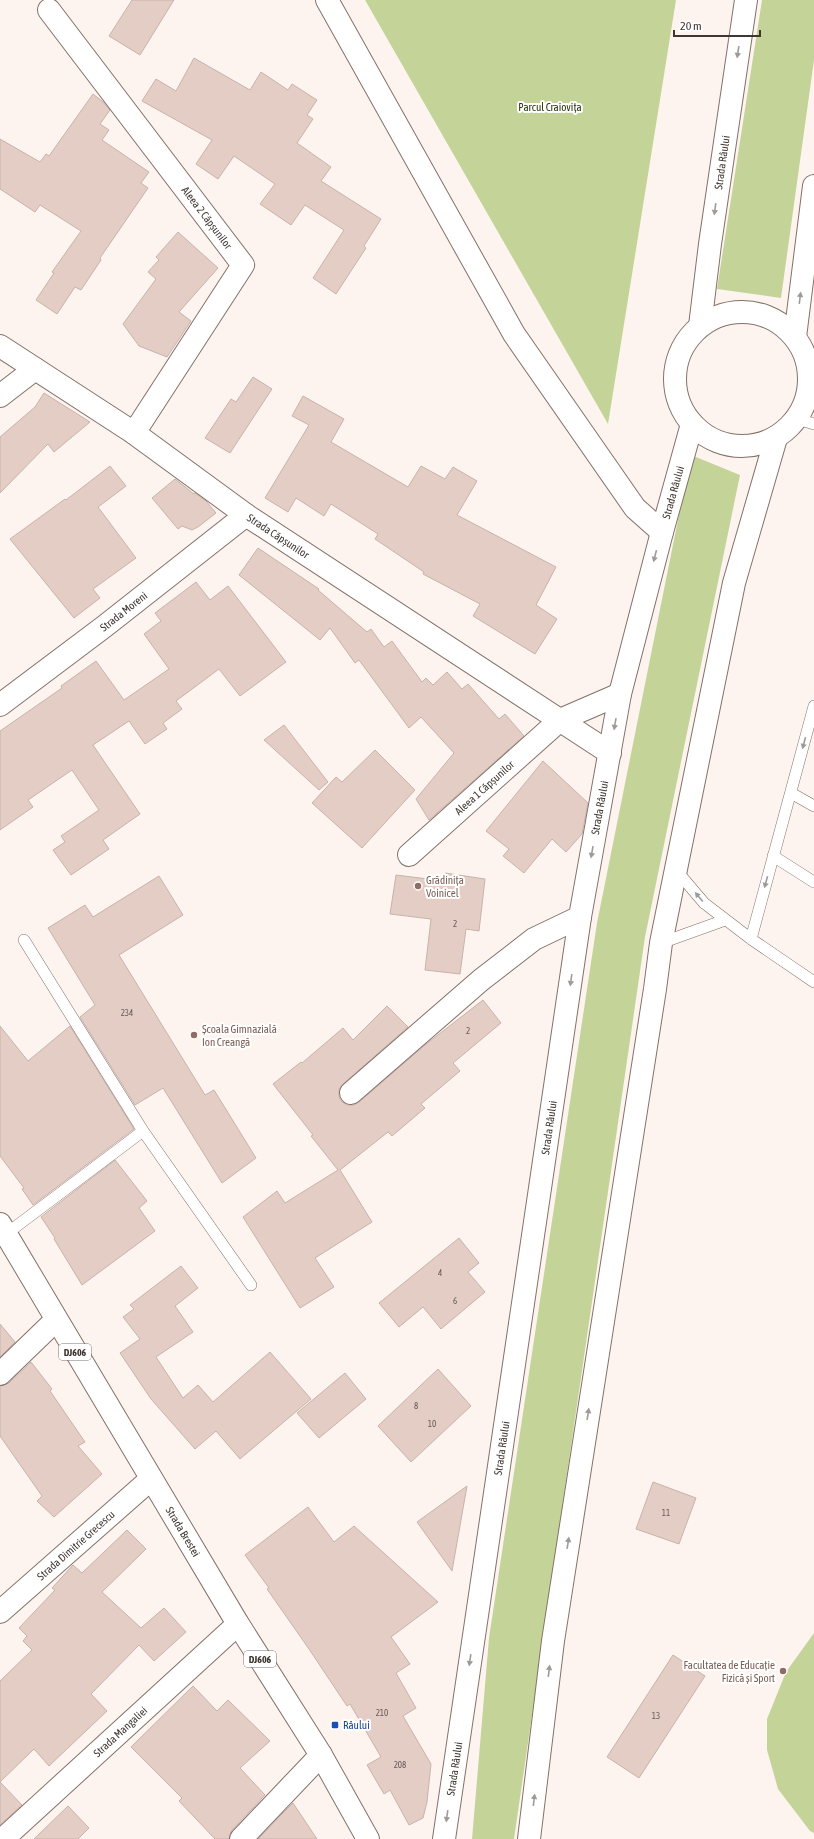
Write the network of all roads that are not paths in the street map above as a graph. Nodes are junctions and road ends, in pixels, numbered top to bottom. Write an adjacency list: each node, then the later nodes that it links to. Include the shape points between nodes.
1 (327, 0): 16 (main road, via 514,334 636,508)
2 (746, 0): 5 (main road, Strada Râului, one-way to 5)
3 (49, 10): 13 (main road, Aleea 2 Căpșunilor, via 243,265)
4 (814, 186): 6 (main road, one-way to 4)
5 (700, 326): 6 (main road, via 729,313 745,312 760,314 779,323); 12 (main road, via 681,351 676,365 677,396)
6 (795, 337): 8 (main road)
7 (0, 346): 9 (main road, Strada Căpșunilor)
8 (812, 363): 11 (main road)
9 (35, 369): 10 (main road); 13 (main road, Strada Căpșunilor)
10 (0, 396)
11 (806, 421): 14 (main road)
12 (692, 424): 14 (main road, via 704,435 732,446 747,447); 16 (main road, Strada Râului)
13 (134, 433): 15 (main road, Strada Căpșunilor)
14 (776, 438): 26 (main road, via 734,583)
15 (246, 515): 18 (main road, Strada Moreni); 20 (main road, Strada Căpșunilor)
16 (662, 532): 17 (main road, Strada Râului, one-way to 17)
17 (620, 694): 20 (main road); 21 (main road, Strada Râului, one-way to 21)
18 (0, 705)
19 (814, 706): 22 (lane, one-way to 22)
20 (560, 720): 21 (main road, Strada Căpșunilor); 24 (main road, Aleea 1 Căpșunilor)
21 (610, 754): 28 (main road, Strada Râului, one-way to 28)
22 (791, 793): 23 (lane); 25 (lane)
23 (814, 806)
24 (409, 855)
25 (773, 856): 27 (lane); 30 (lane, one-way to 30)
26 (676, 870): 29 (lane, one-way to 26, via 704,903); 32 (main road)
27 (814, 882)
28 (580, 917): 34 (main road, via 534,939 481,980); 47 (main road, Strada Râului, one-way to 47)
29 (725, 920): 30 (lane); 32 (lane)
30 (751, 939): 33 (lane)
31 (24, 940): 35 (lane)
32 (661, 943): 48 (main road, one-way to 32, via 553,1642)
33 (814, 982)
34 (352, 1093)
35 (143, 1131): 36 (lane); 37 (lane)
36 (3, 1229): 38 (main road, Strada Brestei / DJ606)
37 (251, 1285)
38 (56, 1320): 39 (main road); 40 (main road, Strada Brestei / DJ606)
39 (0, 1374)
40 (151, 1479): 41 (main road, Strada Dimitrie Grecescu); 42 (main road, Strada Brestei / DJ606)
41 (0, 1612)
42 (238, 1624): 43 (main road, Strada Brestei / DJ606); 44 (main road, Strada Mangaliei)
43 (321, 1755): 45 (main road); 46 (main road, Strada Brestei / DJ606)
44 (3, 1839)
45 (241, 1839)
46 (368, 1839)
47 (444, 1839)
48 (529, 1839)

